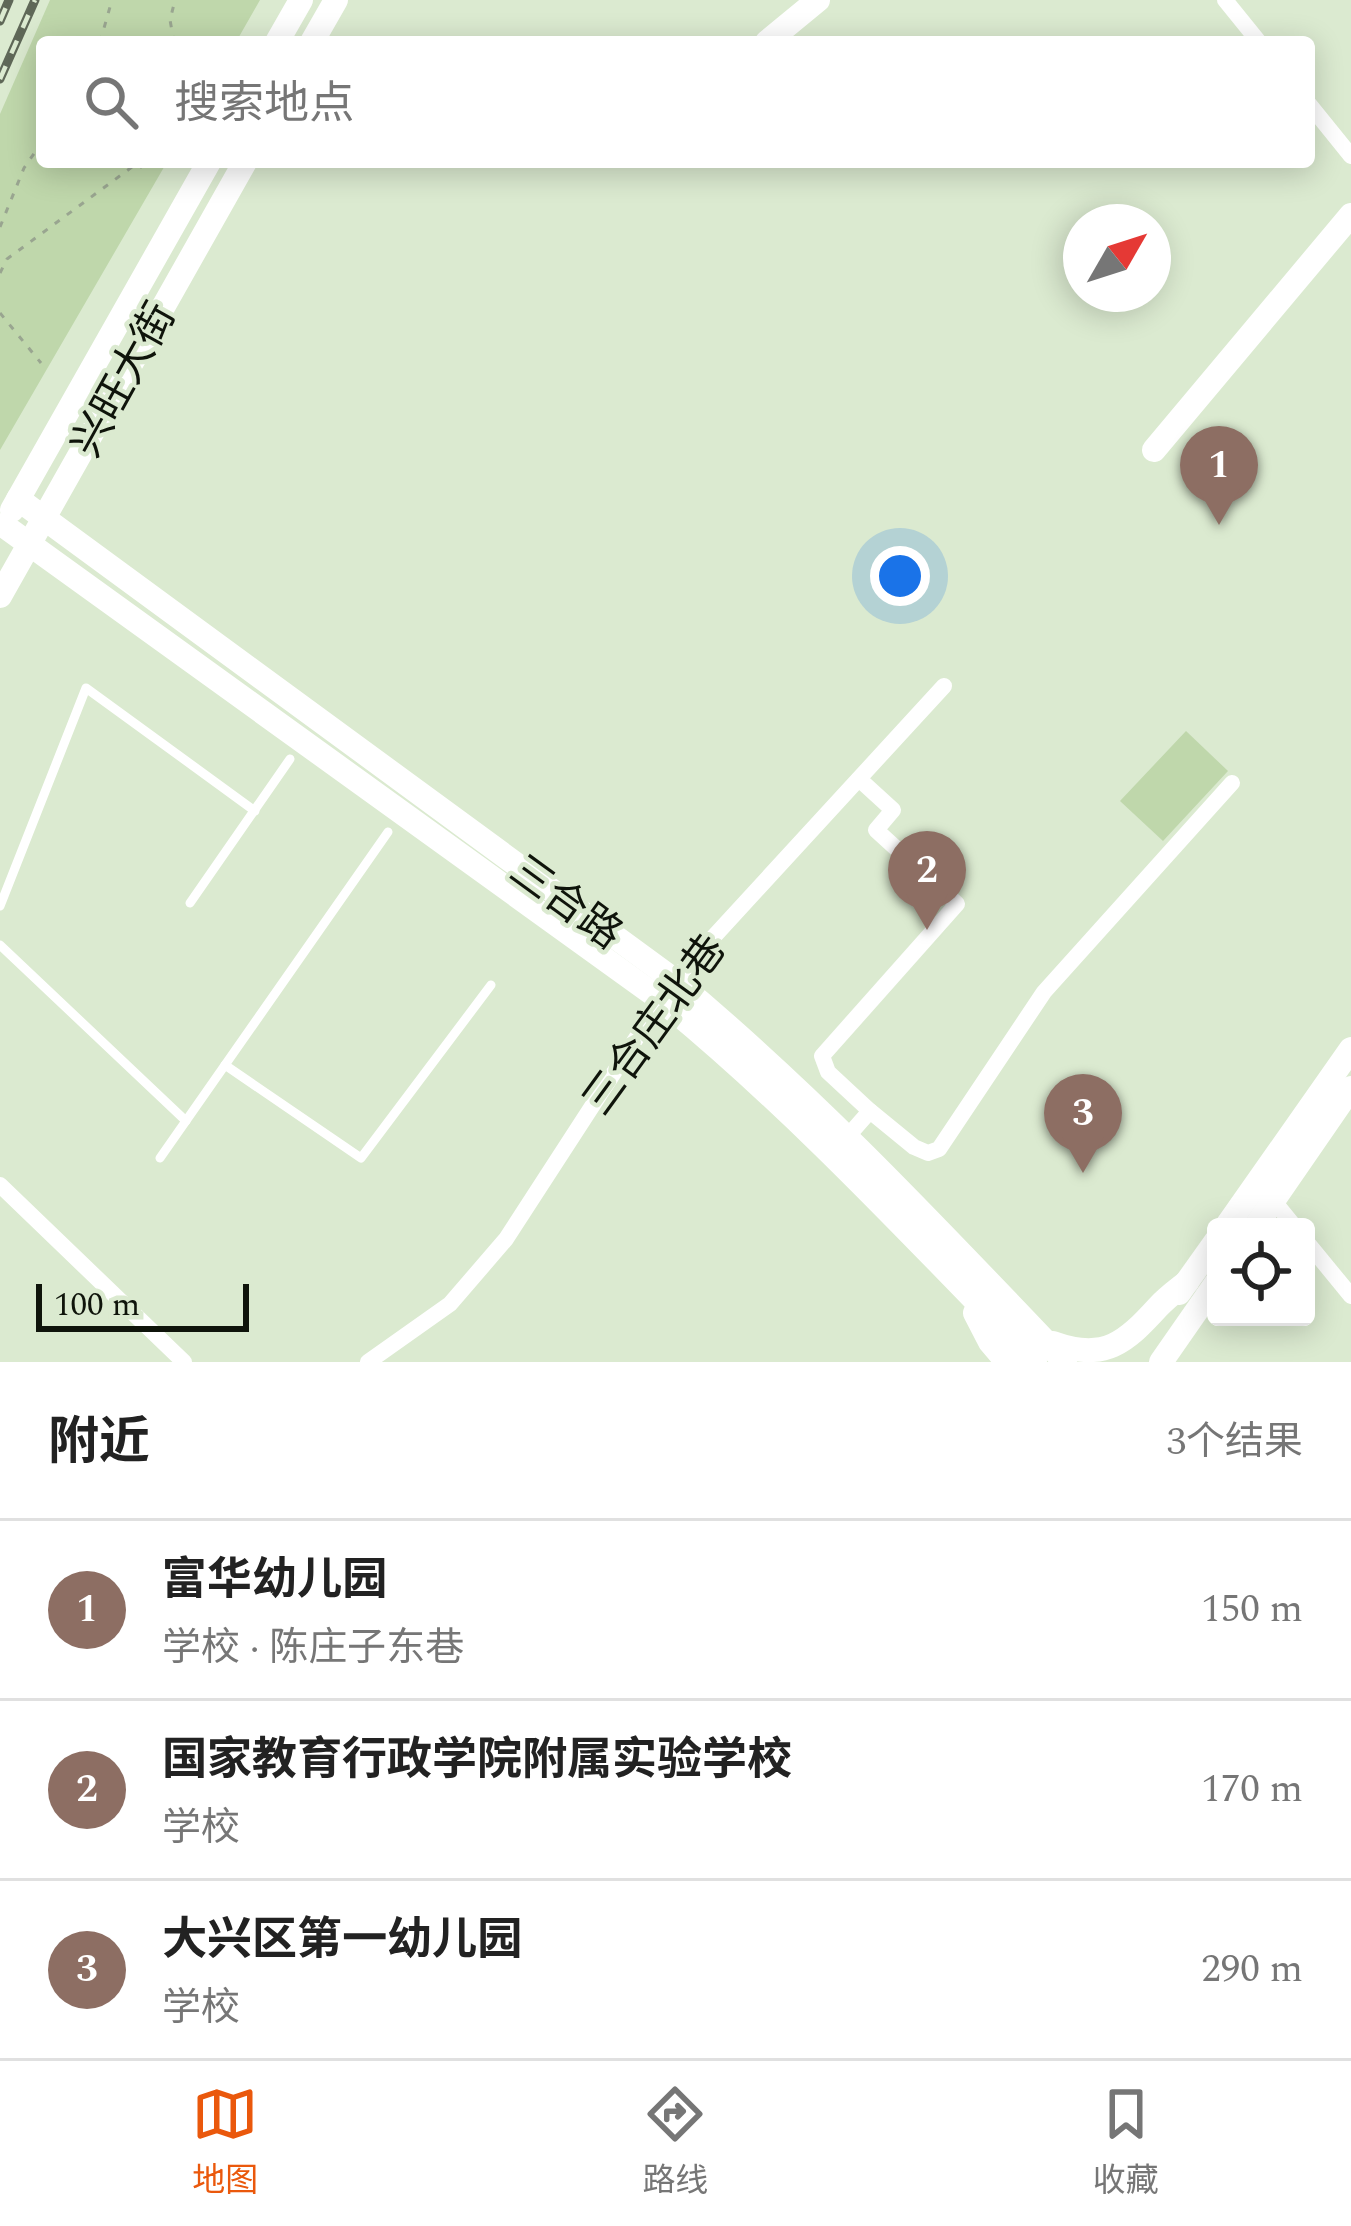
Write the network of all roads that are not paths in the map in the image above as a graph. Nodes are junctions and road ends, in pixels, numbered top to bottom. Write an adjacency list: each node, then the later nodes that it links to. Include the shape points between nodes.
1 (301, 0): 5 (street)
2 (336, 0): 6 (street)
3 (818, 0): 7 (street)
4 (1225, 0): 8 (street)
5 (280, 36)
6 (315, 36)
7 (774, 36)
8 (1254, 36)
9 (1315, 111): 10 (street)
10 (1351, 156)
11 (205, 168): 15 (street, 兴旺大街)
12 (241, 168): 16 (street, 兴旺大街)
13 (1351, 215): 14 (street)
14 (1154, 450)
15 (17, 499): 16 (street, 三合路); 17 (street, 兴旺大街)
16 (44, 517): 18 (street, 兴旺大街); 30 (street, 三合路)
17 (2, 528): 18 (street, 三合路)
18 (30, 543): 19 (street, 兴旺大街); 30 (street, 三合路)
19 (0, 596)
20 (944, 686): 22 (street, 三合庄北巷)
21 (290, 759): 24 (lane)
22 (859, 779): 30 (street, 三合庄北巷); 34 (street, via 893,810 876,830 958,904 823,1056 828,1072)
23 (1232, 783): 34 (street, via 1044,992 939,1149 914,1148)
24 (255, 811): 26 (lane); 27 (lane, via 86,688)
25 (388, 832): 32 (lane)
26 (190, 903)
27 (0, 906)
28 (0, 945): 35 (lane)
29 (491, 985): 32 (lane, via 361,1158)
30 (667, 989): 36 (street, 三合路, via 769,1061); 46 (street, 三合路); 52 (street, 三合庄北巷, via 506,1239 450,1304)
31 (1351, 1049): 40 (street)
32 (225, 1065): 35 (lane)
33 (1351, 1088): 39 (street)
34 (870, 1111): 36 (street)
35 (186, 1121): 37 (lane)
36 (848, 1136): 49 (street, 三合路)
37 (160, 1158)
38 (0, 1185): 51 (street)
39 (1273, 1200): 41 (street); 42 (street)
40 (1232, 1218)
41 (1261, 1218)
42 (1288, 1218)
43 (1315, 1252): 48 (street)
44 (1207, 1254): 45 (street)
45 (1187, 1282): 49 (street, via 1108,1358 1066,1354); 56 (street)
46 (964, 1289): 53 (street); 54 (street, 三合路)
47 (1207, 1295): 50 (street)
48 (1351, 1296)
49 (1027, 1322): 55 (street, 三合路)
50 (1181, 1333): 57 (street); 58 (street)
51 (184, 1362)
52 (368, 1362)
53 (1007, 1362)
54 (1035, 1362)
55 (1065, 1362)
56 (1132, 1362)
57 (1161, 1362)
58 (1174, 1362)

